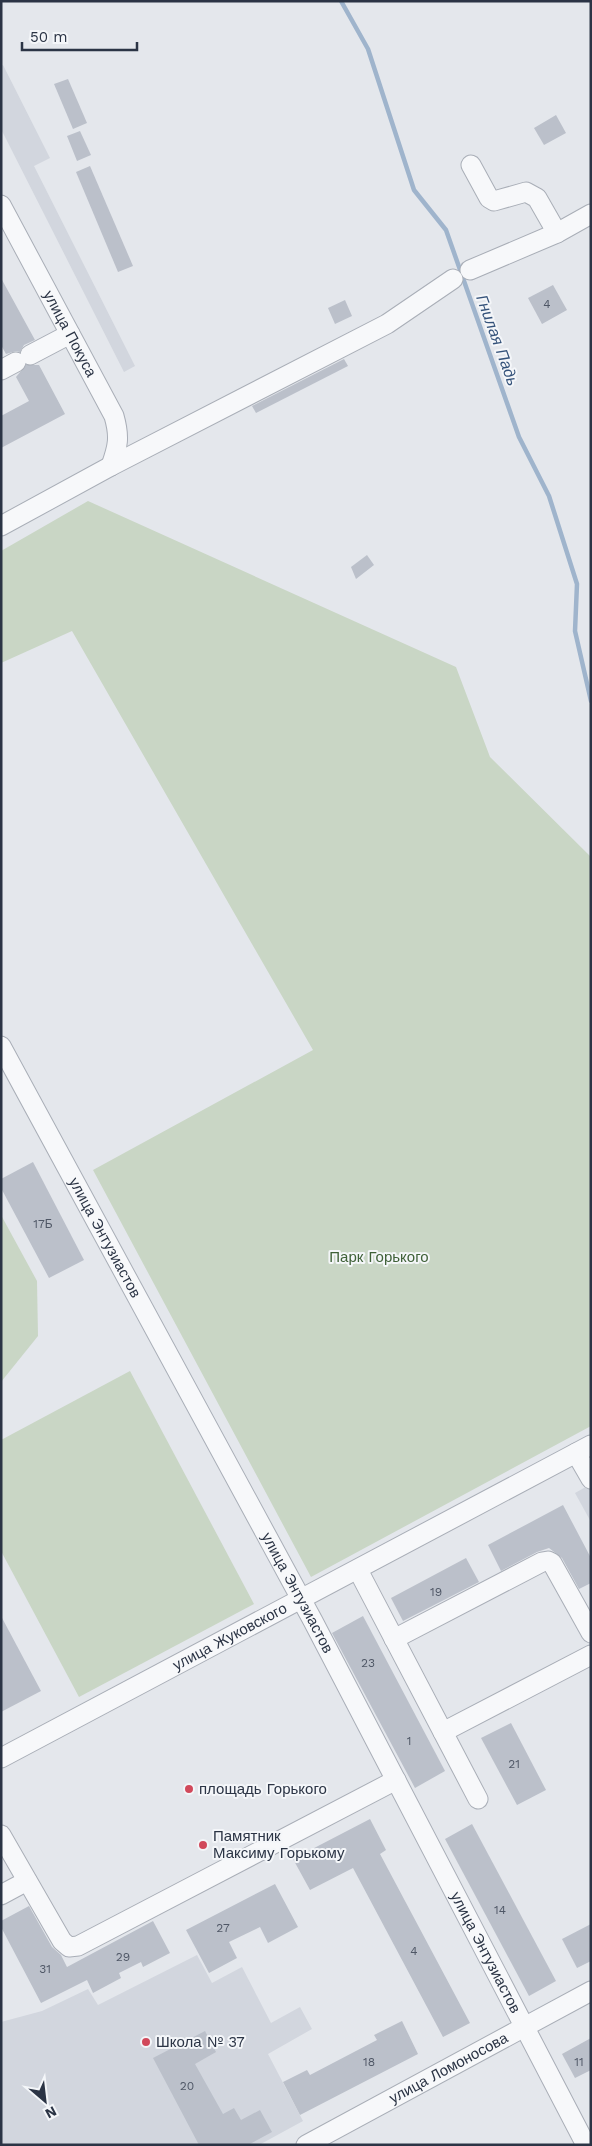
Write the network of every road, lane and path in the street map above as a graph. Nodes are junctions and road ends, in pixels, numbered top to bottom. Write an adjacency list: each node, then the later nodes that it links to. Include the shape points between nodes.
1 (471, 165): 4 (street, via 489,198 494,201 526,192 537,198)
2 (1, 204): 7 (street, улица Покуса)
3 (591, 214): 4 (street)
4 (557, 233): 5 (street)
5 (470, 270)
6 (453, 279): 9 (street, via 387,324)
7 (70, 334): 8 (street); 9 (street, улица Покуса, via 114,416 118,445)
8 (16, 362)
9 (111, 466): 10 (street)
10 (1, 526)
11 (1, 1046): 15 (street, улица Энтузиастов)
12 (584, 1449): 13 (street); 14 (street, улица Жуковского)
13 (591, 1479)
14 (358, 1570): 15 (street, улица Жуковского); 17 (street)
15 (301, 1600): 20 (street, улица Жуковского); 21 (street, улица Энтузиастов)
16 (591, 1633): 17 (street, via 548,1561)
17 (394, 1639): 19 (street)
18 (591, 1656): 19 (street)
19 (443, 1732): 22 (street)
20 (1, 1758)
21 (396, 1780): 24 (street, via 78,1946 69,1947 62,1941); 27 (street, улица Энтузиастов)
22 (478, 1798)
23 (1, 1835): 24 (street)
24 (27, 1881): 25 (street)
25 (1, 1895)
26 (591, 1991): 27 (street, улица Ломоносова)
27 (524, 2026): 28 (street, улица Ломоносова); 29 (street, улица Энтузиастов)
28 (306, 2145)
29 (586, 2145)

